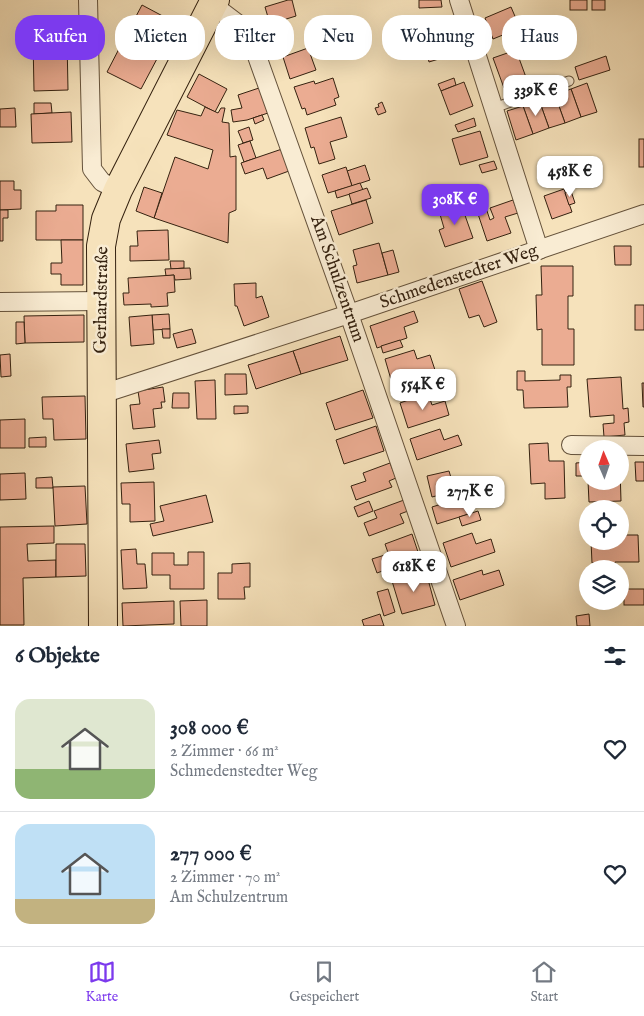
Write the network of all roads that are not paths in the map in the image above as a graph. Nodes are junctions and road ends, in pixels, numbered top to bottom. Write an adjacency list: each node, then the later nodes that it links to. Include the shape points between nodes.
1 (88, 0): 6 (street, via 92,169 102,182)
2 (459, 0): 5 (street)
3 (214, 3): 6 (main road, Gerhardstraße); 11 (street, Am Schulzentrum, via 242,27 253,45)
4 (569, 80): 5 (lane)
5 (494, 108): 8 (street)
6 (118, 190): 9 (main road, Gerhardstraße, via 106,219 101,246)
7 (644, 214): 8 (street, Schmedenstedter Weg)
8 (539, 250): 11 (street, Schmedenstedter Weg)
9 (101, 301): 10 (street); 12 (main road, Gerhardstraße)
10 (0, 302)
11 (350, 314): 12 (street, Schmedenstedter Weg); 16 (street, Am Schulzentrum)
12 (102, 394): 15 (main road, Gerhardstraße)
13 (571, 445): 14 (street)
14 (644, 446)
15 (103, 626)
16 (456, 626)

